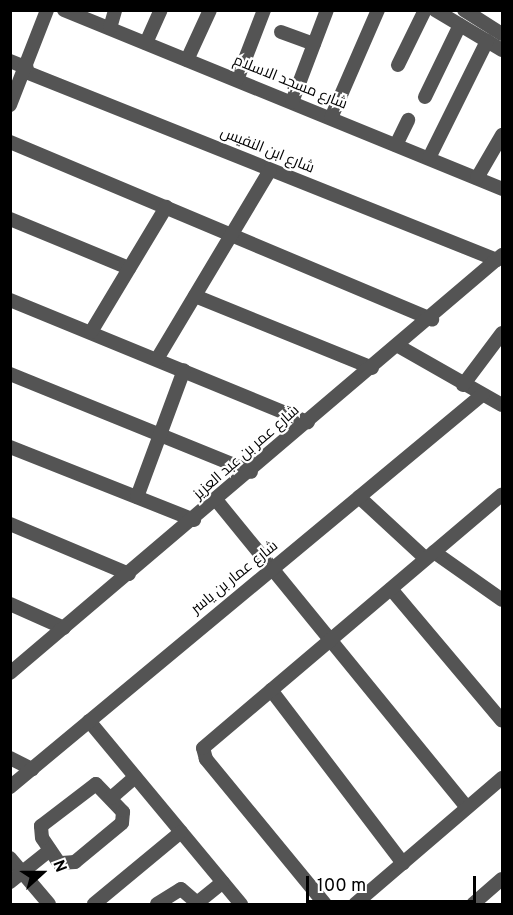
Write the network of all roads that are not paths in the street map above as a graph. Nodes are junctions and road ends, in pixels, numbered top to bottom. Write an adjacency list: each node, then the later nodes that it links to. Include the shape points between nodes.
1 (47, 10): 23 (street)
2 (64, 10): 13 (street, شارع مسجد الاسلام)
3 (115, 10): 13 (street)
4 (160, 10): 17 (street)
5 (210, 10): 20 (street)
6 (264, 10): 24 (street)
7 (327, 10): 18 (street)
8 (378, 10): 28 (street)
9 (425, 10): 22 (street)
10 (435, 10): 12 (street)
11 (464, 10): 15 (street)
12 (460, 25): 16 (street); 25 (street)
13 (110, 28): 17 (street, شارع مسجد الاسلام)
14 (281, 32): 18 (street)
15 (502, 34)
16 (487, 41): 19 (street); 33 (street)
17 (146, 43): 20 (street, شارع مسجد الاسلام)
18 (315, 44): 26 (street)
19 (502, 50)
20 (187, 60): 24 (street, شارع مسجد الاسلام)
21 (10, 61): 23 (street, شارع ابن النفيس)
22 (398, 65)
23 (27, 70): 27 (street); 34 (street, شارع ابن النفيس)
24 (237, 80): 26 (street, شارع مسجد الاسلام)
25 (425, 97)
26 (292, 102): 28 (street, شارع مسجد الاسلام)
27 (10, 105)
28 (331, 118): 32 (street, شارع مسجد الاسلام)
29 (408, 120): 32 (street)
30 (502, 135): 35 (street)
31 (10, 142): 37 (street)
32 (396, 145): 33 (street, شارع مسجد الاسلام)
33 (429, 158): 35 (street, شارع مسجد الاسلام)
34 (270, 170): 39 (street); 40 (street, شارع ابن النفيس)
35 (477, 178): 36 (street, شارع مسجد الاسلام)
36 (502, 189)
37 (166, 207): 39 (street); 41 (street)
38 (10, 219): 41 (street)
39 (232, 234): 42 (street); 44 (street)
40 (500, 257): 44 (street, شارع عمر بن عبد العزيز)
41 (129, 268): 45 (street)
42 (195, 296): 48 (street); 49 (street)
43 (10, 300): 45 (street)
44 (432, 319): 47 (street, شارع عمر بن عبد العزيز)
45 (91, 332): 48 (street)
46 (502, 333): 52 (street)
47 (399, 347): 49 (street, شارع عمر بن عبد العزيز); 52 (street)
48 (157, 359): 50 (street)
49 (372, 368): 55 (street, شارع عمر بن عبد العزيز)
50 (184, 370): 55 (street); 56 (street)
51 (10, 375): 56 (street)
52 (463, 385): 53 (street)
53 (482, 395): 54 (street); 60 (street, شارع عمار بن ياسر)
54 (502, 405)
55 (308, 422): 58 (street, شارع عمر بن عبد العزيز)
56 (160, 433): 58 (street); 59 (street)
57 (10, 447): 59 (street)
58 (250, 472): 62 (street, شارع عمر بن عبد العزيز)
59 (137, 497): 63 (street)
60 (359, 497): 65 (street); 66 (street, شارع عمار بن ياسر)
61 (501, 498): 65 (street)
62 (217, 501): 63 (street, شارع عمر بن عبد العزيز); 66 (street)
63 (194, 520): 67 (street, شارع عمر بن عبد العزيز)
64 (10, 524): 67 (street)
65 (429, 555): 68 (street); 69 (street)
66 (272, 570): 72 (street); 75 (street, شارع عمار بن ياسر)
67 (129, 574): 71 (street, شارع عمر بن عبد العزيز)
68 (391, 589): 72 (street); 76 (street)
69 (502, 600)
70 (10, 604): 71 (street)
71 (64, 628): 73 (street, شارع عمر بن عبد العزيز)
72 (331, 639): 74 (street); 83 (street)
73 (10, 673)
74 (271, 690): 87 (street); 97 (street, via 206,743 206,759)
75 (89, 721): 78 (street, شارع عمار بن ياسر); 79 (street)
76 (502, 721)
77 (10, 758): 78 (street)
78 (32, 769): 81 (street, شارع عمار بن ياسر)
79 (135, 777): 82 (street); 84 (street)
80 (502, 778): 83 (street)
81 (10, 787)
82 (111, 798): 85 (street, via 100,786 91,784 45,821 40,832); 85 (street, via 123,812 120,828 70,864 59,862)
83 (467, 807): 87 (street)
84 (181, 832): 90 (street); 93 (street)
85 (50, 850): 88 (street)
86 (10, 858): 88 (street)
87 (403, 863): 98 (street)
88 (22, 873): 89 (street); 92 (street)
89 (10, 882)
90 (223, 882): 95 (street); 96 (street)
91 (500, 885): 99 (street)
92 (49, 904)
93 (94, 904)
94 (157, 904): 95 (street, via 181,889)
95 (197, 904)
96 (241, 904)
97 (325, 904)
98 (355, 904)
99 (473, 904)

